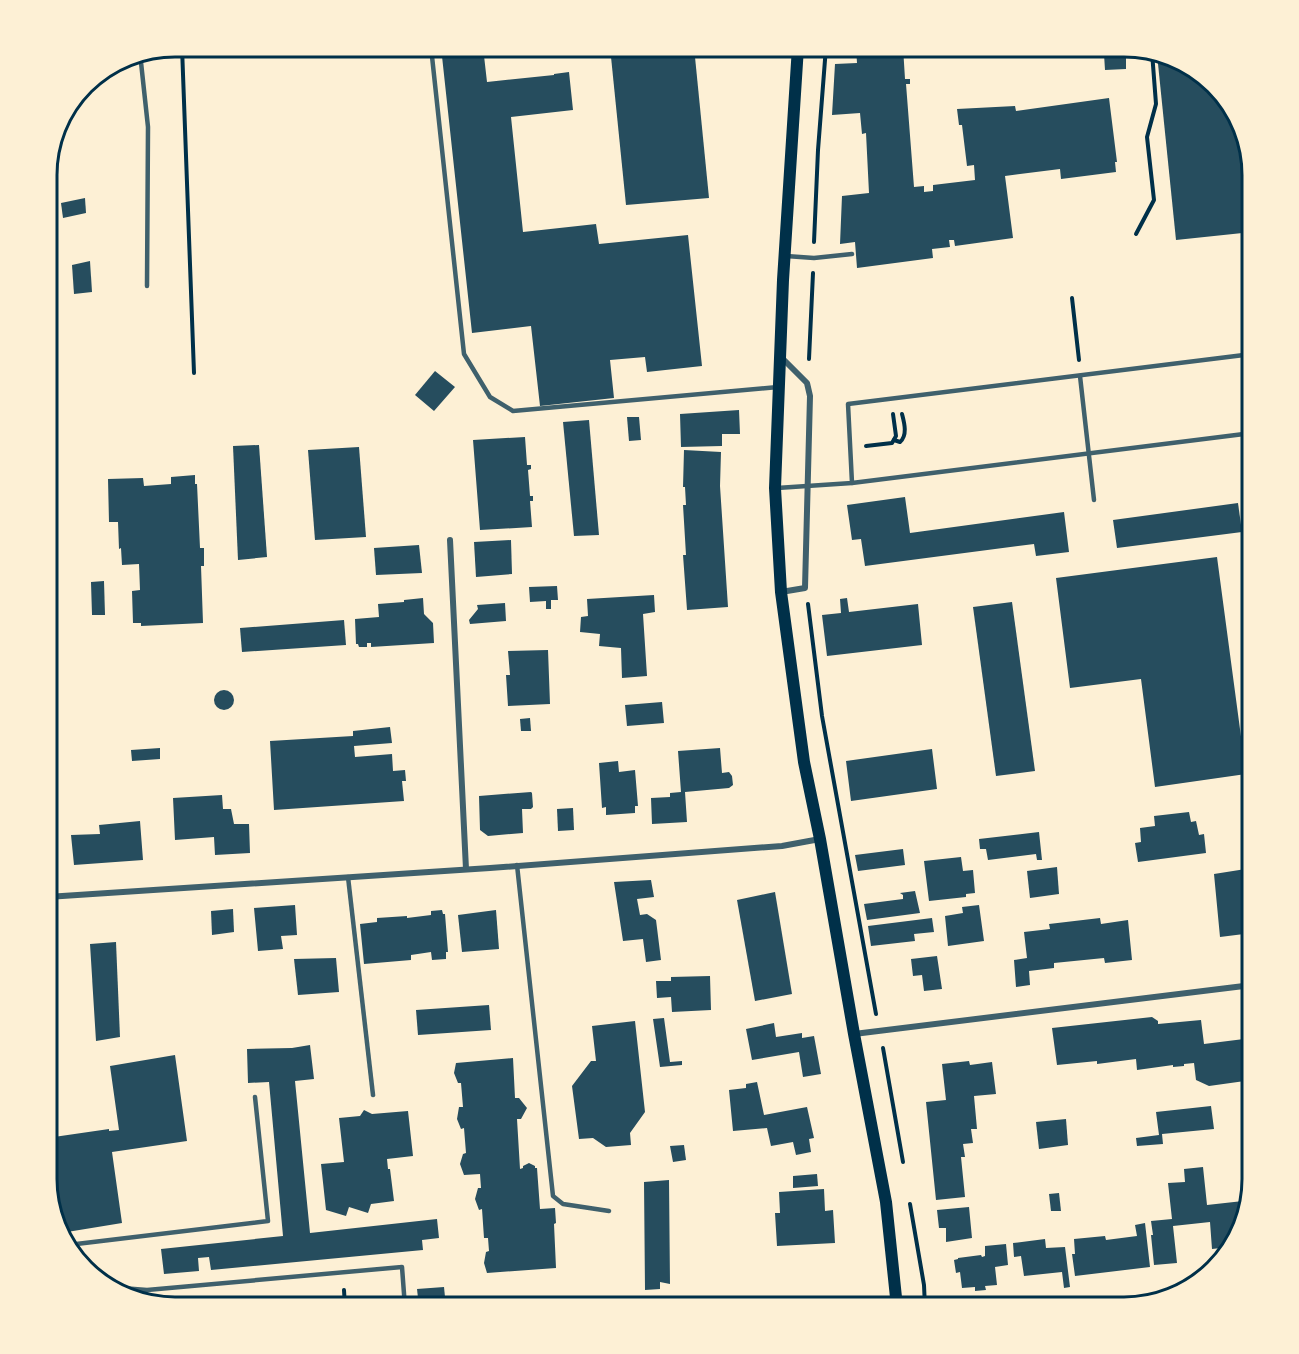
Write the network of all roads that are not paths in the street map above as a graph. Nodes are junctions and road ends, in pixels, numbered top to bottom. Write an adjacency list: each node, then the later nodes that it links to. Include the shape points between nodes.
1 (432, 57): 10 (lane, via 464,354 490,397 513,411)
2 (797, 57): 5 (main road)
3 (141, 62): 6 (lane, via 148,127)
4 (852, 254): 5 (lane)
5 (784, 256): 7 (main road)
6 (147, 285)
7 (779, 355): 10 (main road); 14 (street, via 807,383 810,396)
8 (1242, 355): 9 (lane)
9 (1080, 376): 12 (lane); 13 (lane, via 848,404)
10 (778, 387): 15 (main road)
11 (1242, 434): 12 (lane)
12 (1089, 453): 13 (lane); 16 (lane)
13 (852, 483): 14 (lane)
14 (808, 486): 15 (lane); 18 (street, via 805,588)
15 (775, 488): 18 (main road)
16 (1094, 500)
17 (450, 540): 21 (street)
18 (780, 592): 19 (main road, via 804,762)
19 (820, 839): 20 (street, via 782,846); 25 (main road)
20 (517, 866): 21 (street); 28 (lane, via 554,1196 563,1204)
21 (466, 869): 22 (street)
22 (348, 877): 23 (street); 26 (lane)
23 (57, 896)
24 (1242, 986): 25 (street)
25 (854, 1034): 32 (main road, via 886,1202)
26 (373, 1095)
27 (255, 1097): 29 (lane, via 268,1221)
28 (609, 1211)
29 (77, 1244)
30 (132, 1289): 31 (lane, via 402,1267)
31 (404, 1297)
32 (896, 1297)

